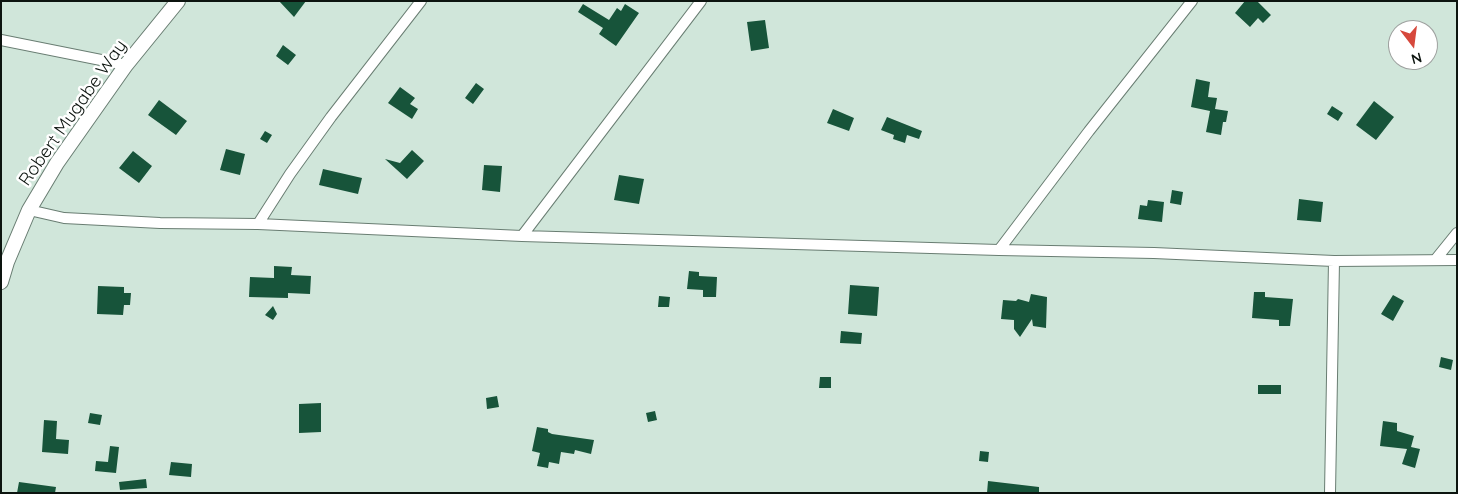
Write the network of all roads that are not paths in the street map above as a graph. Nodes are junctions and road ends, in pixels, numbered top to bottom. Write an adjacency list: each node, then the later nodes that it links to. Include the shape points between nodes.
1 (178, 1): 6 (main road, Robert Mugabe Way)
2 (421, 1): 8 (street, via 331,117)
3 (701, 1): 10 (street)
4 (1192, 1): 11 (street)
5 (1, 40): 6 (street)
6 (126, 65): 7 (main road, Robert Mugabe Way, via 57,163)
7 (29, 210): 8 (street, via 64,218); 15 (main road, Robert Mugabe Way)
8 (258, 224): 10 (street)
9 (1457, 234): 12 (street)
10 (522, 236): 11 (street)
11 (999, 250): 14 (street, via 1154,252)
12 (1436, 259): 13 (street); 14 (street)
13 (1457, 260)
14 (1334, 261): 17 (street)
15 (4, 263): 16 (main road, Robert Mugabe Way)
16 (1, 282)
17 (1330, 493)

